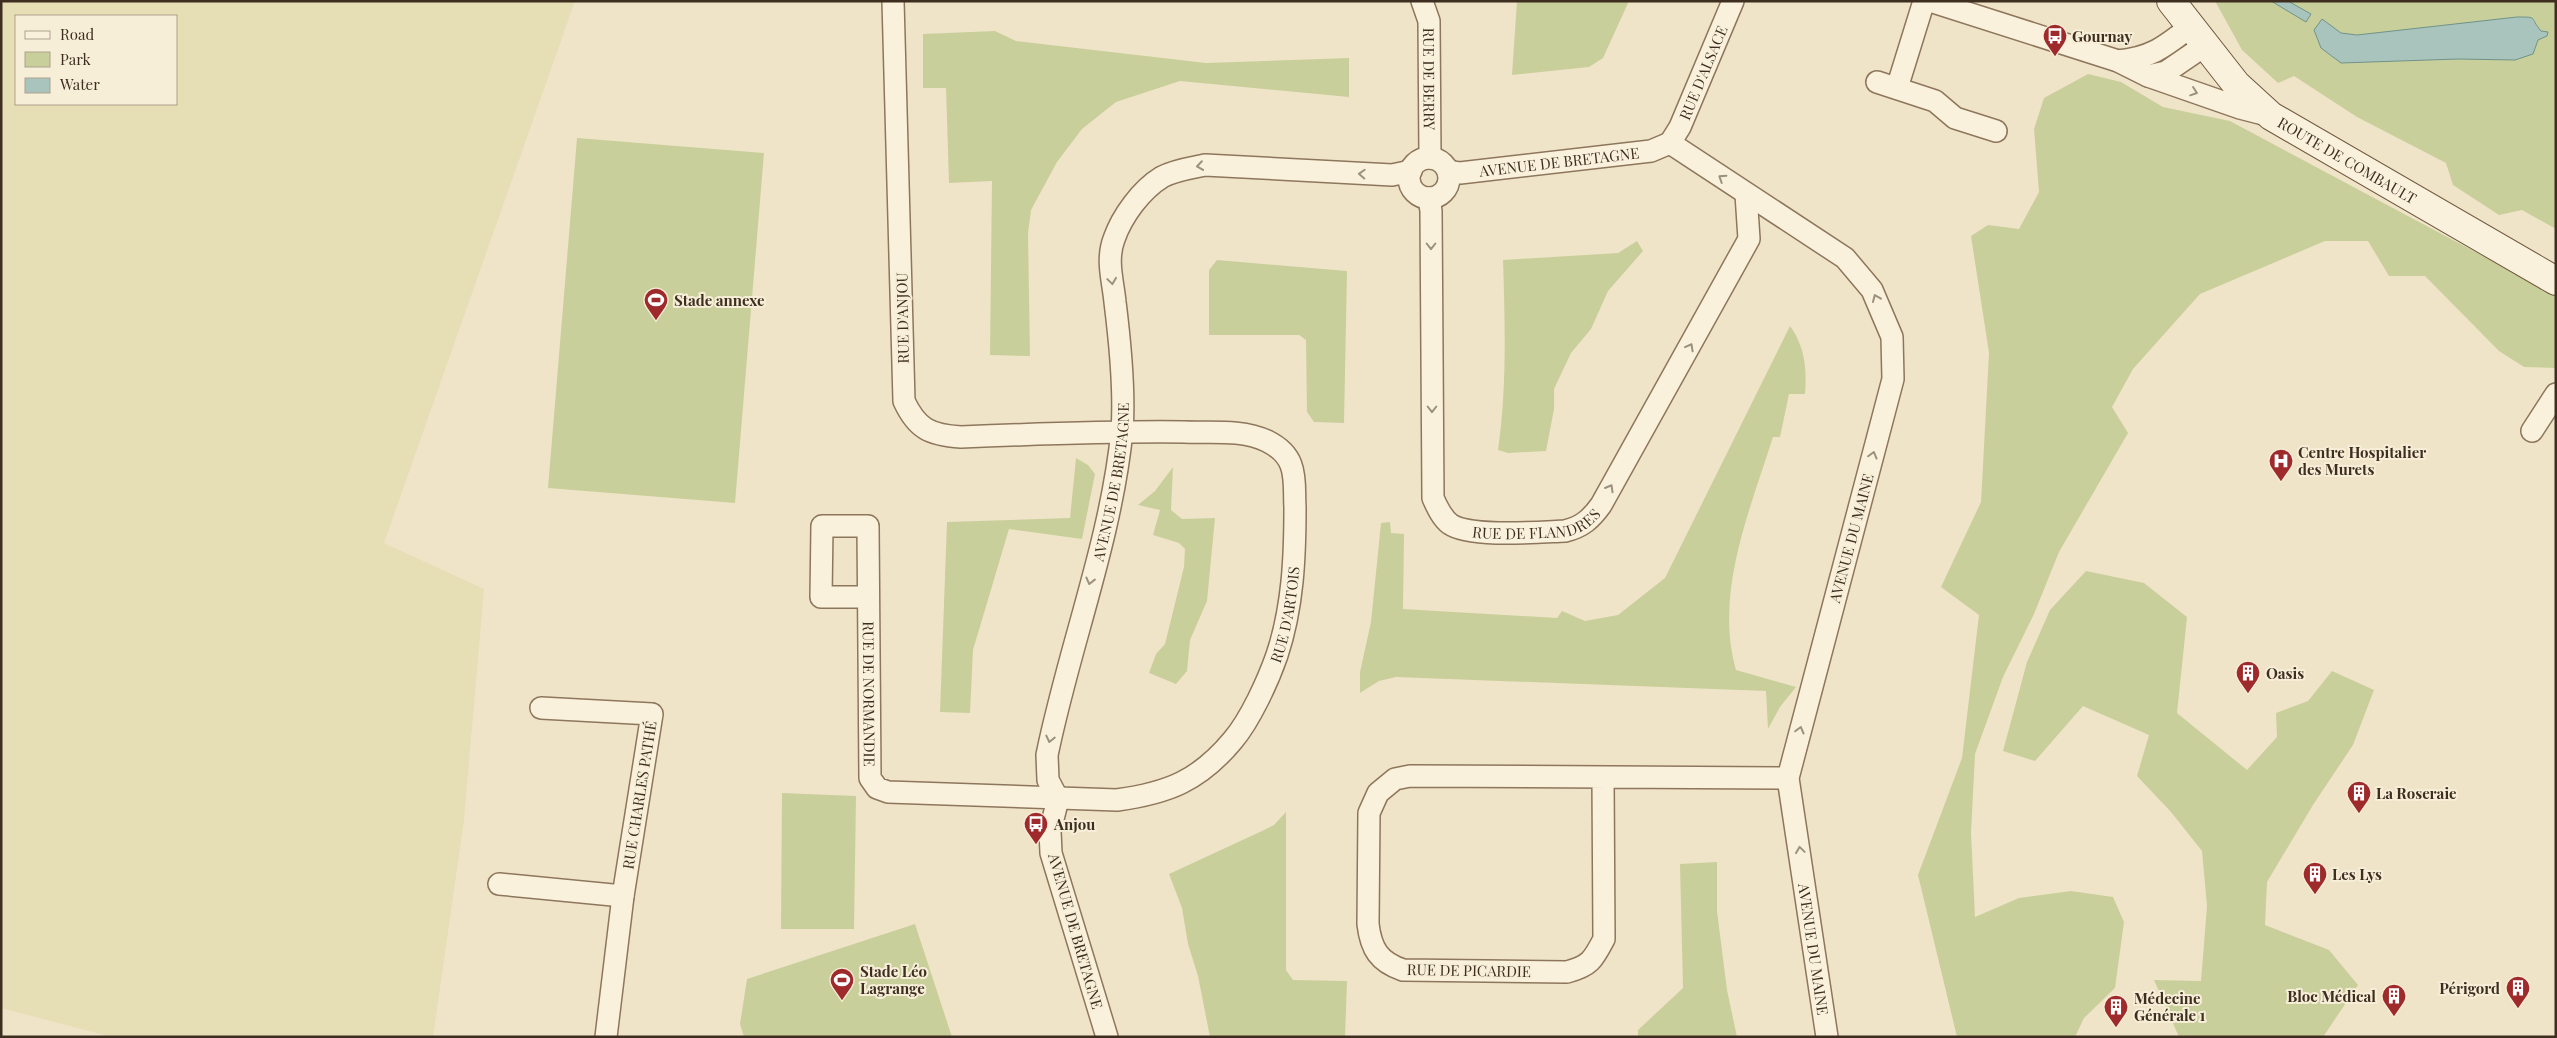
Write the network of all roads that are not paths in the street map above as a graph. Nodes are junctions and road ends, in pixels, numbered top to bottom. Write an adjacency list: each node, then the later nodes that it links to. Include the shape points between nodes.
1 (893, 1): 20 (street, RUE D'ANJOU, via 904,401 913,420 935,434 954,437)
2 (1422, 1): 13 (street, RUE DE BERRY, via 1429,21)
3 (1733, 1): 12 (street, RUE D'ALSACE)
4 (1924, 1): 11 (street, via 1887,85 1935,101 1955,118)
5 (1930, 1): 8 (street)
6 (2171, 1): 7 (main road, ROUTE DE COMBAULT)
7 (2197, 36): 8 (street, via 2139,59); 9 (street, via 2166,72); 10 (main road, ROUTE DE COMBAULT, via 2246,95)
8 (2118, 61): 9 (street)
9 (2148, 76): 10 (street, one-way to 10)
10 (2272, 116): 18 (main road, ROUTE DE COMBAULT)
11 (1996, 131)
12 (1670, 144): 15 (street, AVENUE DE BRETAGNE, via 1651,151 1460,173); 16 (street, AVENUE DU MAINE, one-way to 12)
13 (1430, 158): 14 (street, via 1418,161); 15 (street, via 1441,162)
14 (1410, 171): 17 (street, via 1412,189); 20 (street, AVENUE DE BRETAGNE, one-way to 20, via 1392,175 1205,165 1177,171 1149,188 1123,218 1113,240 1110,261)
15 (1448, 171): 17 (street, via 1445,190)
16 (1746, 194): 17 (street, RUE DE FLANDRES, one-way to 16, via 1431,211 1433,498 1450,524 1467,532 1565,532 1579,528 1601,505 1749,239); 25 (street, AVENUE DU MAINE, one-way to 16, via 1893,379 1892,337 1872,290 1845,258)
17 (1428, 198)
18 (2556, 281)
19 (2556, 394): 21 (street)
20 (1122, 431): 26 (street, AVENUE DE BRETAGNE, one-way to 26, via 1105,521 1046,755 1048,780); 26 (street, RUE D'ARTOIS, via 1247,433 1282,451 1291,464 1294,480 1294,574 1277,655 1249,716 1234,739 1213,761 1185,782 1152,796 1117,800)
21 (2532, 431)
22 (868, 597): 26 (street, RUE DE NORMANDIE, via 870,778 877,788 888,792)
23 (541, 708): 28 (street, RUE CHARLES PATHÉ, via 652,714)
24 (1603, 778): 24 (street, RUE DE PICARDIE, via 1410,776 1395,779 1378,793 1368,813 1368,924 1377,954 1388,965 1403,970 1567,972 1583,968 1594,960 1604,939); 25 (street, RUE DE PICARDIE)
25 (1788, 778): 31 (street, AVENUE DU MAINE, one-way to 25)
26 (1058, 799): 30 (street, AVENUE DE BRETAGNE, via 1050,831 1052,853)
27 (499, 884): 28 (street)
28 (623, 896): 29 (street, RUE CHARLES PATHÉ)
29 (606, 1037)
30 (1107, 1037)
31 (1827, 1037)

